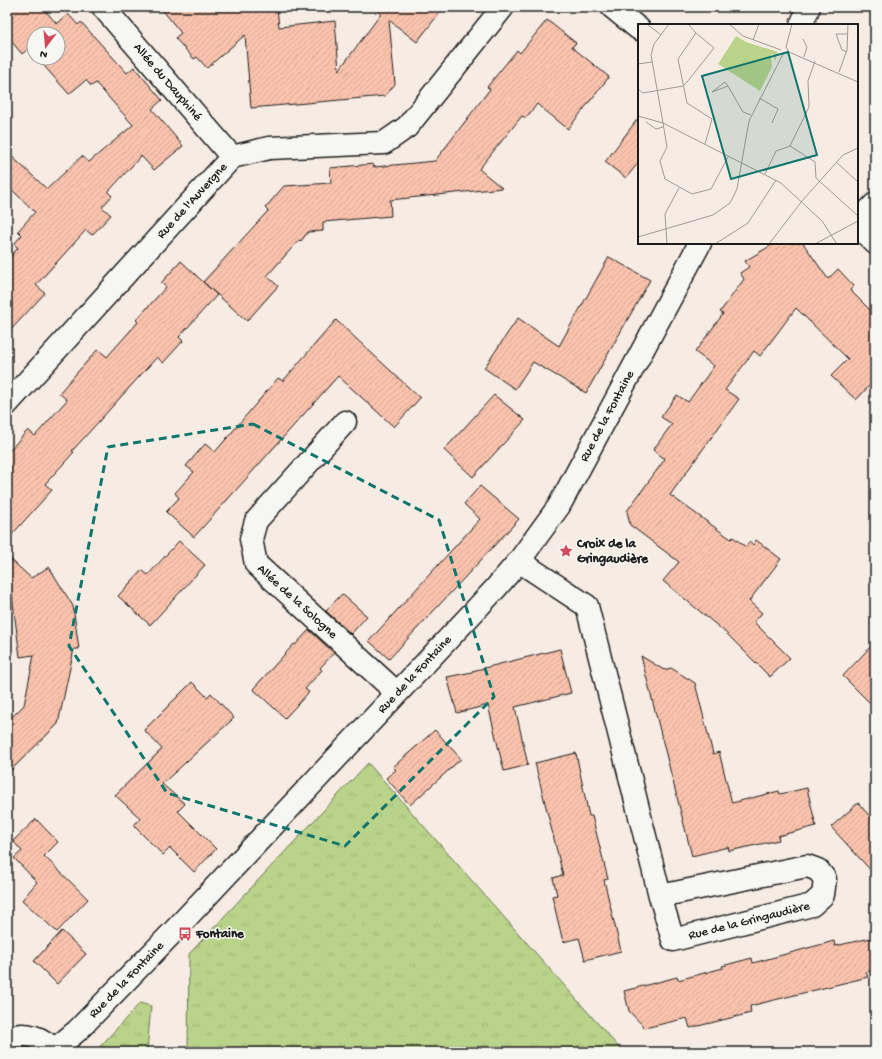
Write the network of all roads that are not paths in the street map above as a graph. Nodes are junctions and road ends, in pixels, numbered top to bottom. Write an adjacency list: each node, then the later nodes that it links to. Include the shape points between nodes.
1 (103, 7): 7 (street, Allée du Dauphiné)
2 (504, 7): 7 (street, Rue de l'Auvergne, via 407,127 384,143 270,148)
3 (612, 7): 6 (street)
4 (809, 7): 5 (street)
5 (801, 24)
6 (638, 28)
7 (232, 157): 13 (street, Rue de l'Auvergne)
8 (875, 204): 9 (street)
9 (858, 222)
10 (858, 224): 11 (street)
11 (875, 243)
12 (699, 244): 15 (street, Rue de la Fontaine, via 559,506)
13 (7, 404)
14 (345, 422): 16 (street, Allée de la Sologne, via 256,521 251,539 256,564)
15 (519, 561): 16 (street, Rue de la Fontaine, via 495,590); 17 (street, Rue de la Gringaudière, via 587,606)
16 (397, 693): 19 (street, Rue de la Fontaine, via 168,937 77,1031)
17 (660, 896): 17 (street, Rue de la Gringaudière, via 807,866 818,870 825,879 823,896 812,905 673,940)
18 (7, 1038): 19 (street, via 30,1035 40,1039)
19 (54, 1051)

